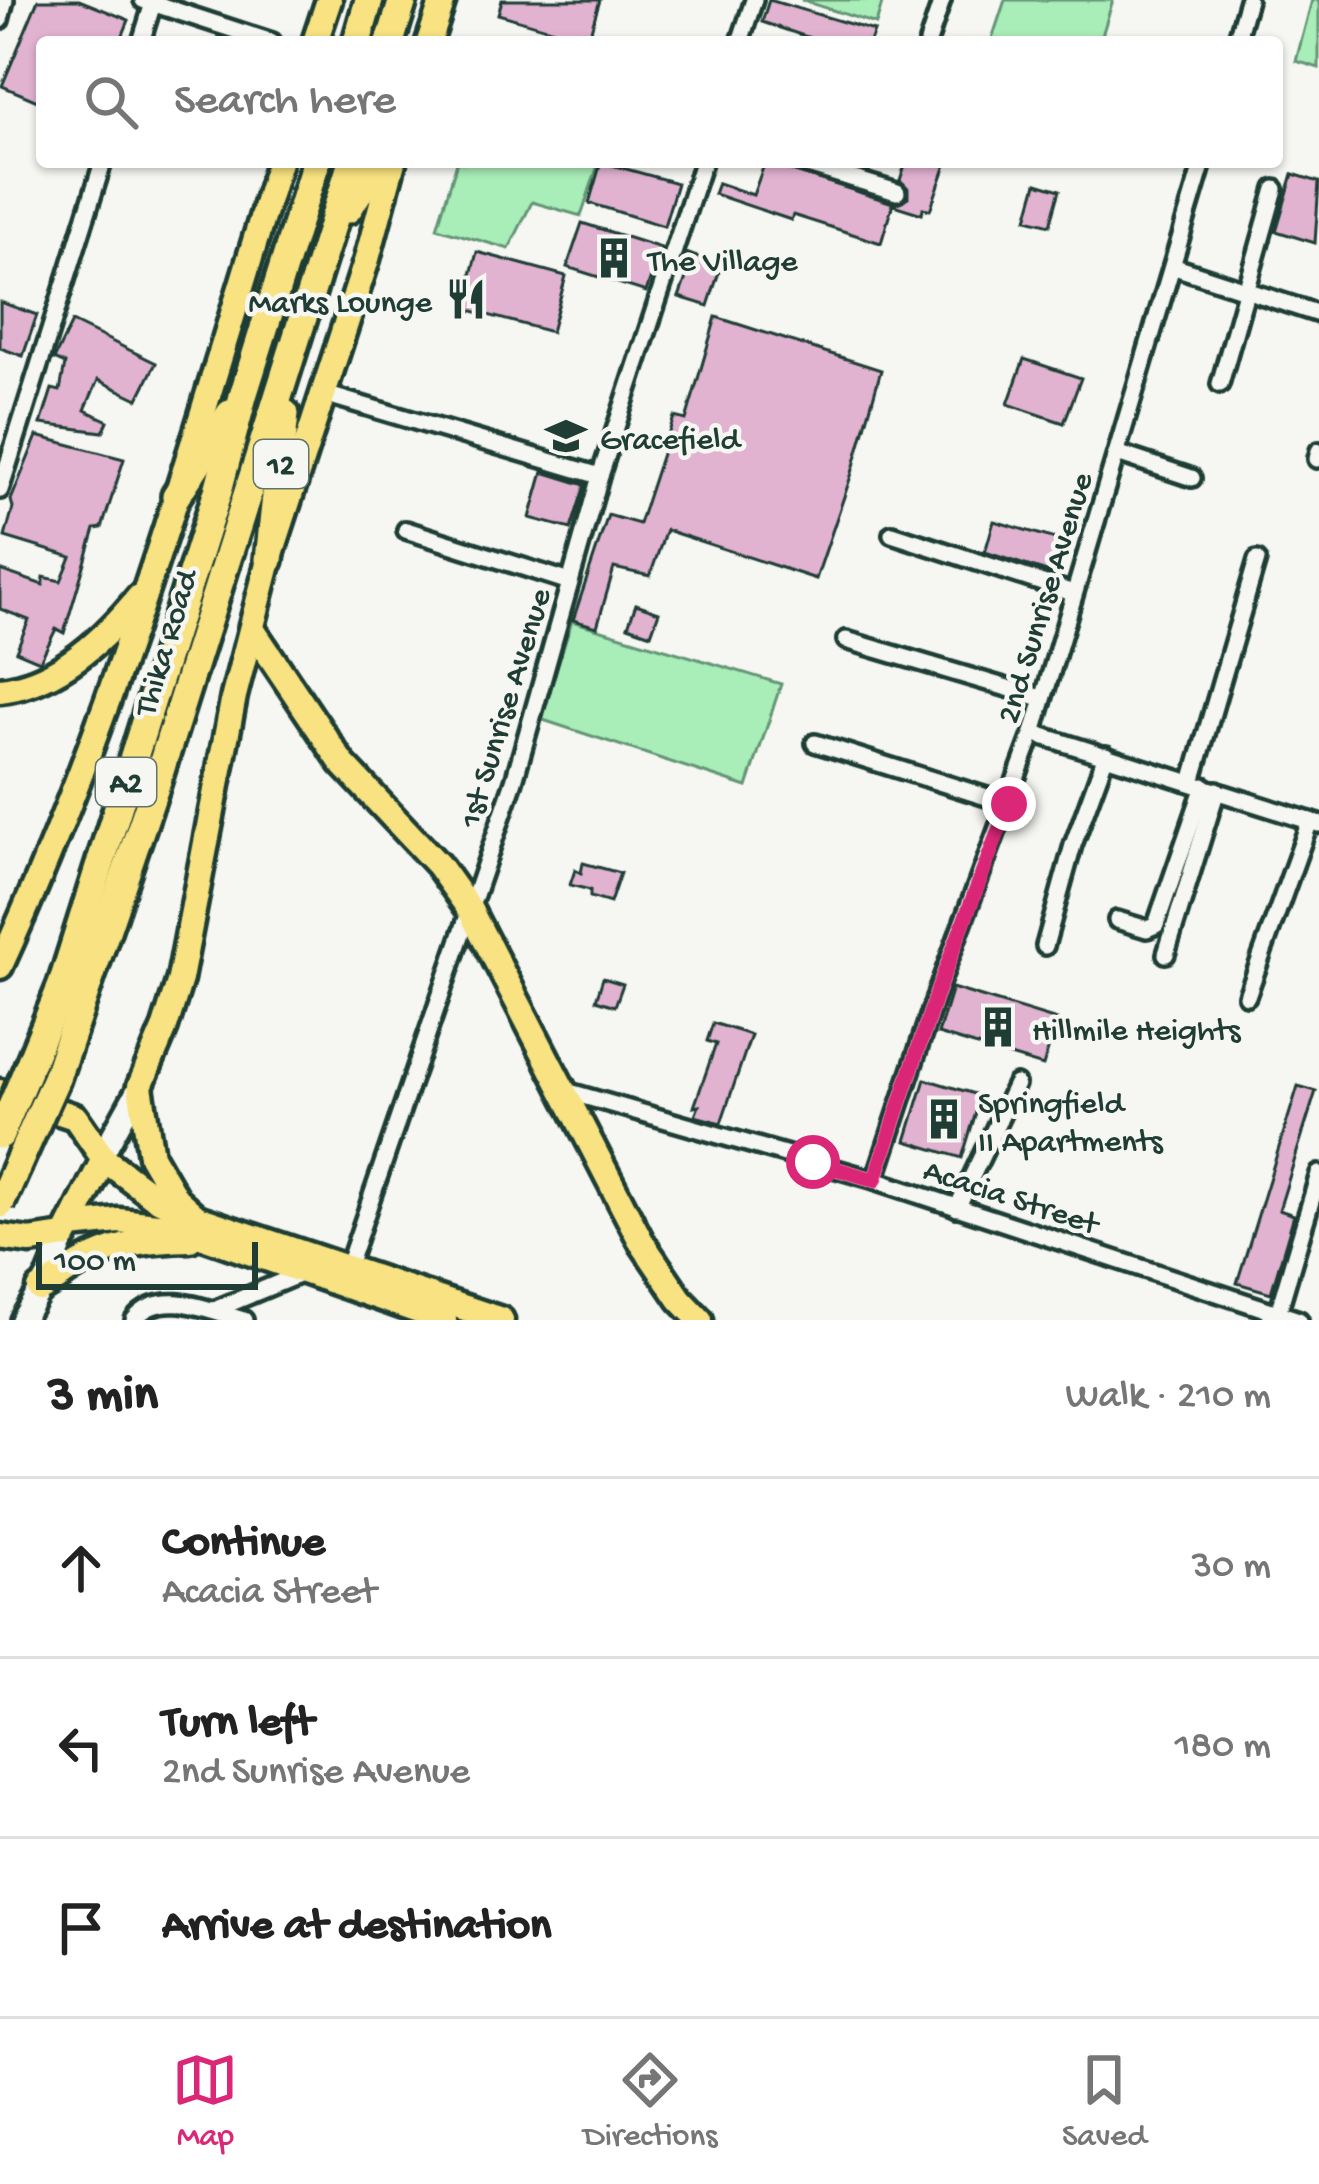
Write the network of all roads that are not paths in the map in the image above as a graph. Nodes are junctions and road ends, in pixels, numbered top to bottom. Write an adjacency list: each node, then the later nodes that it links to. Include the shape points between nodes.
1 (5, 0): 10 (street)
2 (328, 0): 13 (main road)
3 (369, 0): 14 (highway)
4 (403, 0): 15 (highway)
5 (442, 0): 16 (main road)
6 (754, 0): 17 (street)
7 (942, 0): 18 (street)
8 (1248, 0): 19 (street)
9 (150, 1): 11 (street); 12 (street)
10 (0, 20)
11 (142, 36)
12 (254, 36)
13 (318, 36)
14 (359, 36)
15 (392, 36)
16 (431, 36)
17 (742, 36)
18 (930, 36)
19 (1238, 36)
20 (101, 168): 44 (street)
21 (277, 168): 46 (main road, Thika Road)
22 (298, 168): 32 (highway)
23 (314, 168): 32 (highway, Thika Road / A2)
24 (350, 168): 33 (highway, Thika Road / A2)
25 (374, 168): 33 (highway)
26 (391, 168): 39 (main road)
27 (701, 168): 42 (street, 1st Sunrise Avenue)
28 (818, 168): 31 (street)
29 (1201, 168): 34 (street, 2nd Sunrise Avenue)
30 (1275, 189): 35 (street)
31 (897, 192)
32 (292, 234): 40 (highway, Thika Road / A2)
33 (326, 246): 37 (highway, Thika Road / A2)
34 (1175, 267): 35 (street); 41 (street, 2nd Sunrise Avenue)
35 (1248, 290): 36 (street); 38 (street)
36 (1319, 314)
37 (288, 368): 45 (highway, Thika Road / A2); 49 (highway, 12)
38 (1220, 384)
39 (321, 393): 42 (street); 49 (main road)
40 (243, 395): 45 (highway, Thika Road / A2); 46 (highway)
41 (1117, 453): 43 (street); 53 (street, 2nd Sunrise Avenue)
42 (600, 476): 51 (street, 1st Sunrise Avenue)
43 (1192, 478)
44 (0, 490)
45 (232, 494): 74 (highway, Thika Road / A2, bridge, via 62,985); 78 (highway, Thika Road / A2, bridge, via 155,787 56,1078)
46 (176, 496): 52 (main road, Thika Road)
47 (406, 530): 51 (street)
48 (892, 533): 53 (street)
49 (268, 560): 54 (main road)
50 (1257, 560): 61 (street)
51 (570, 581): 64 (street, 1st Sunrise Avenue)
52 (147, 587): 56 (main road, via 89,649 53,673); 68 (main road, Thika Road, via 94,741)
53 (1073, 592): 57 (street, 2nd Sunrise Avenue)
54 (252, 629): 64 (main road, via 342,763); 71 (main road, via 180,979)
55 (846, 640): 57 (street)
56 (0, 690)
57 (1041, 698): 58 (street, 2nd Sunrise Avenue)
58 (1034, 733): 60 (street); 62 (street, 2nd Sunrise Avenue)
59 (814, 743): 62 (street)
60 (1106, 755): 61 (street); 66 (street)
61 (1204, 786): 63 (street); 65 (street, via 1156,925); 67 (street)
62 (1009, 804): 77 (street, 2nd Sunrise Avenue)
63 (1315, 822): 69 (street)
64 (470, 910): 72 (main road); 83 (street, 1st Sunrise Avenue)
65 (1117, 920)
66 (1046, 946)
67 (1166, 953)
68 (0, 966)
69 (1247, 996)
70 (1016, 1084): 79 (street)
71 (140, 1086): 75 (main road); 80 (main road, via 151,1156)
72 (566, 1090): 77 (street, Acacia Street); 93 (main road, via 642,1243)
73 (0, 1092): 75 (main road, via 66,1112)
74 (0, 1135)
75 (103, 1156): 80 (main road); 81 (main road)
76 (1319, 1174): 87 (street)
77 (875, 1180): 79 (street, Acacia Street)
78 (0, 1204)
79 (957, 1208): 87 (street, Acacia Street)
80 (203, 1228): 81 (main road, via 142,1221); 83 (main road); 84 (main road); 85 (main road, via 116,1248)
81 (68, 1231): 82 (main road, via 30,1241); 85 (main road)
82 (0, 1237)
83 (348, 1266): 92 (main road)
84 (305, 1272): 86 (street); 88 (main road)
85 (40, 1289): 89 (main road)
86 (211, 1311): 90 (street, via 161,1303); 91 (street)
87 (1278, 1313): 94 (street, Acacia Street)
88 (433, 1316)
89 (22, 1320)
90 (134, 1320)
91 (244, 1320)
92 (501, 1320)
93 (700, 1320)
94 (1299, 1320)

